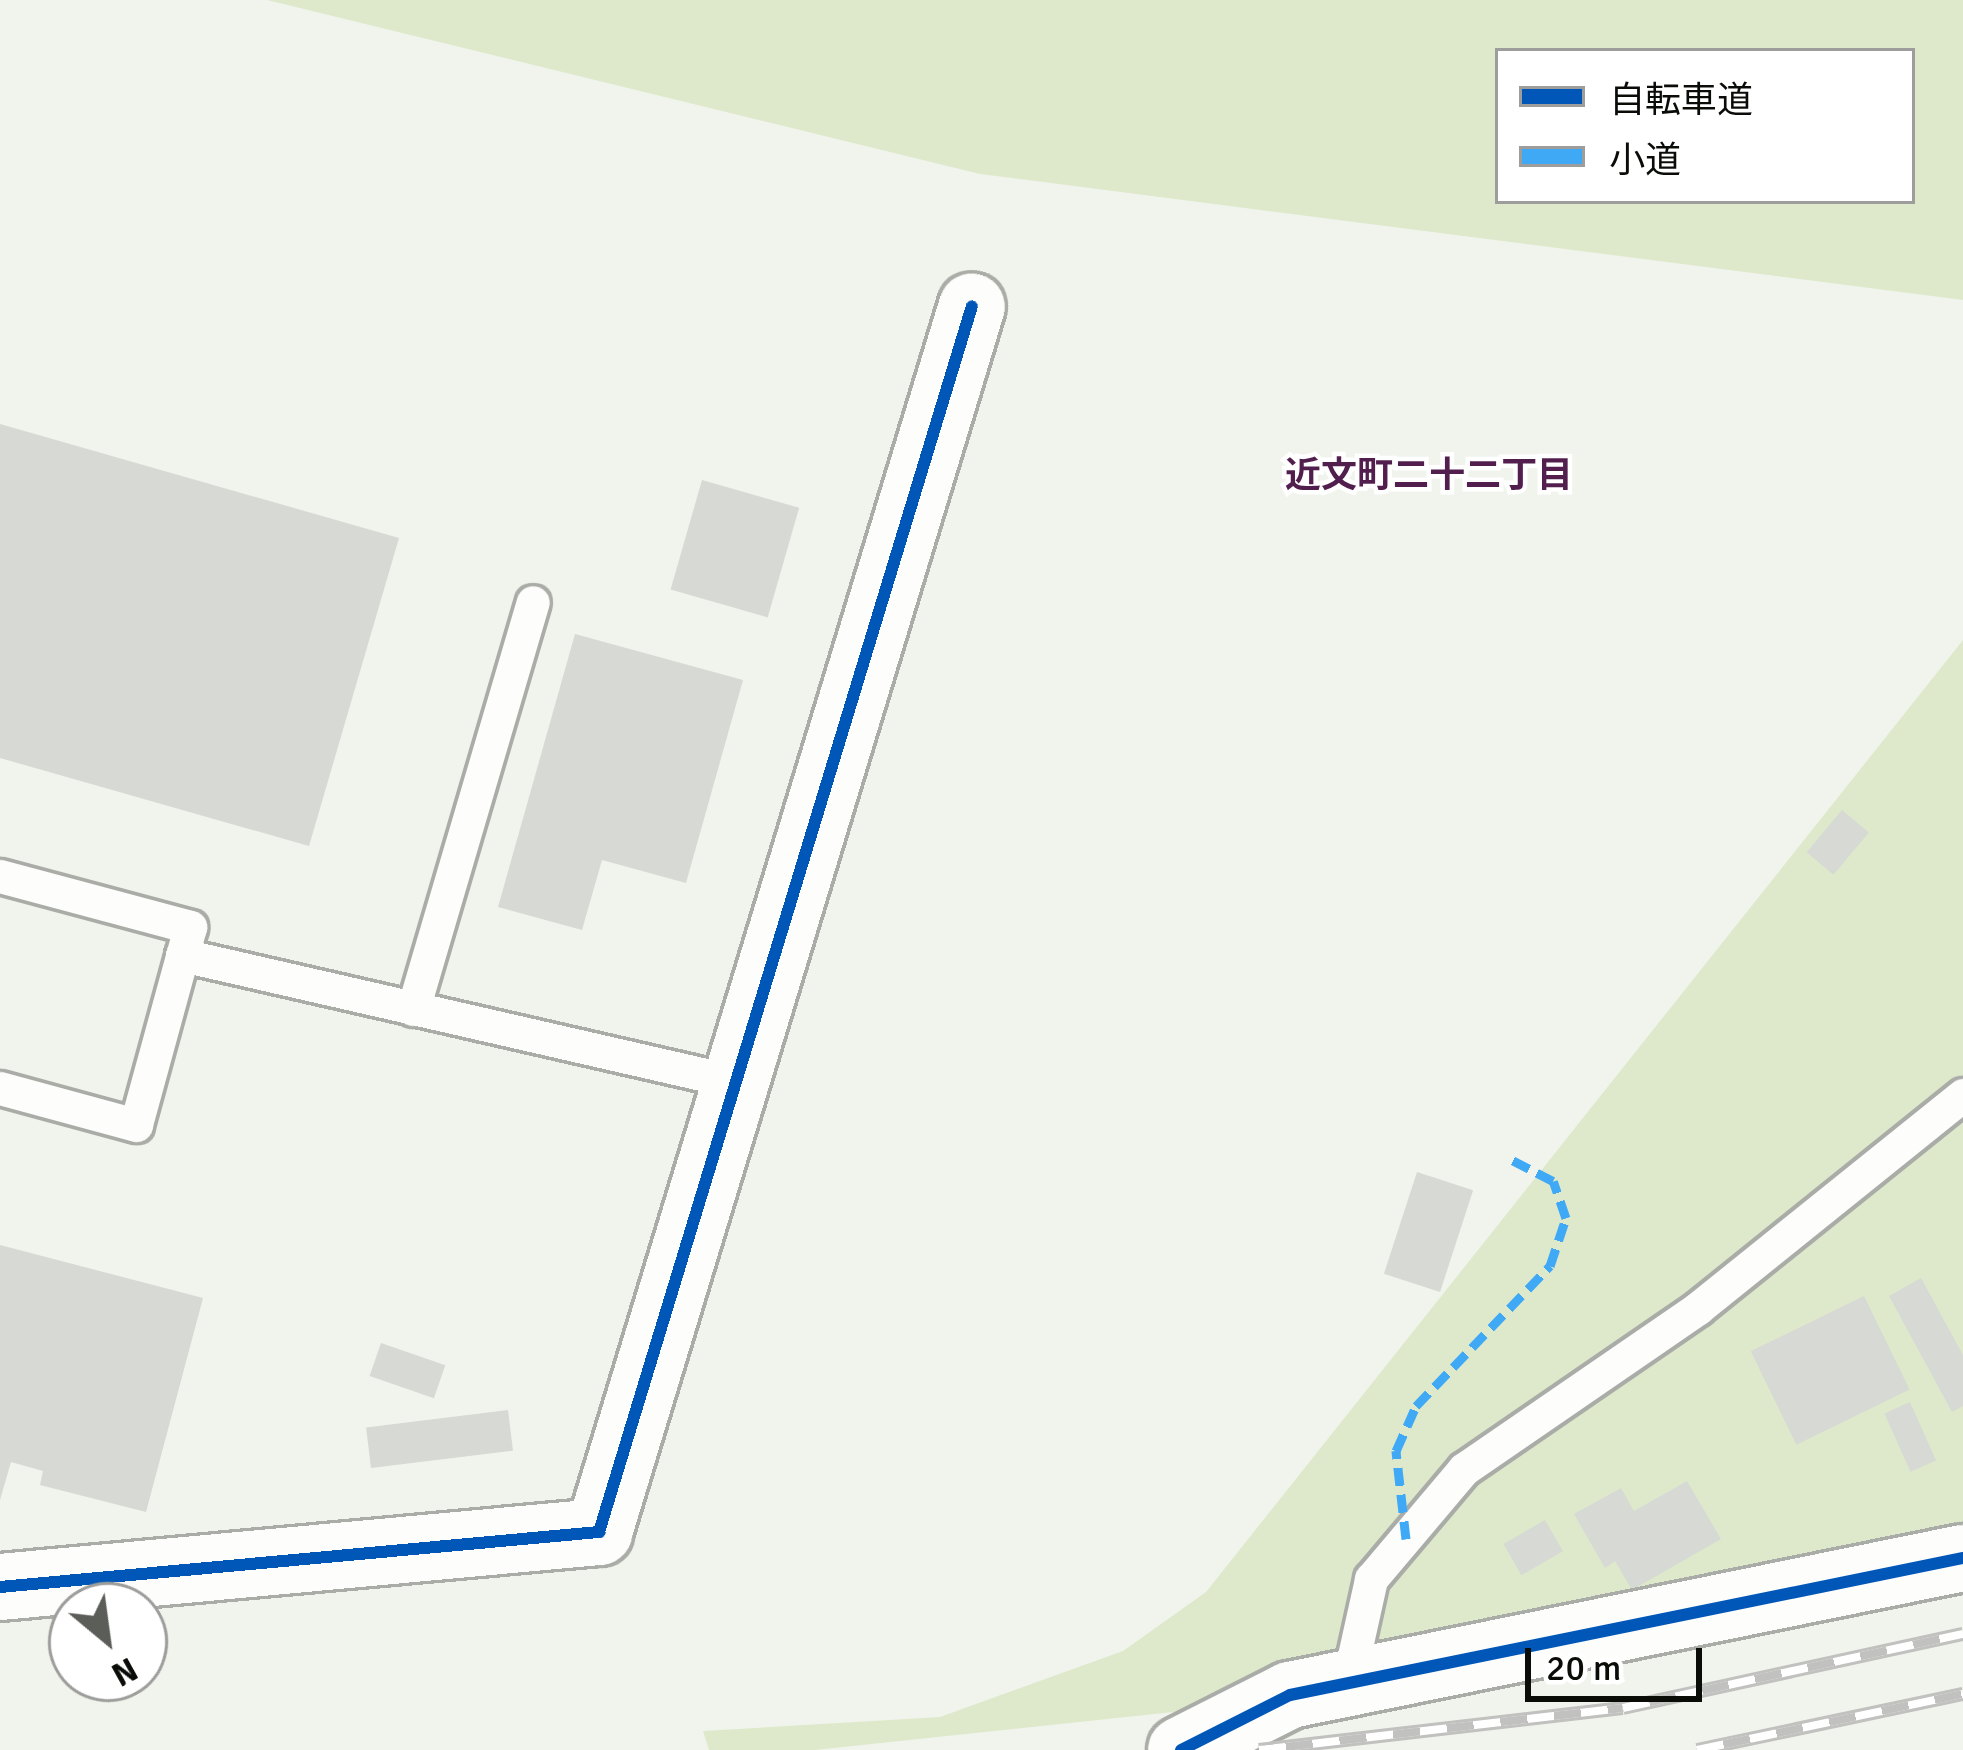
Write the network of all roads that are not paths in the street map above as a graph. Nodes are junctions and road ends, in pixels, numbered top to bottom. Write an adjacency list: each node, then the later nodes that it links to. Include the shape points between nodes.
1 (972, 306): 6 (street)
2 (533, 602): 5 (lane)
3 (0, 876): 4 (lane, via 190,927)
4 (182, 955): 5 (lane); 7 (lane, via 136,1124)
5 (413, 1010): 6 (lane)
6 (736, 1082): 10 (street, via 599,1532)
7 (0, 1088)
8 (1963, 1095): 11 (lane, via 1698,1308 1464,1469 1371,1580)
9 (1963, 1558): 11 (street)
10 (0, 1587)
11 (1348, 1683): 12 (street, via 1290,1695)
12 (1181, 1750)

